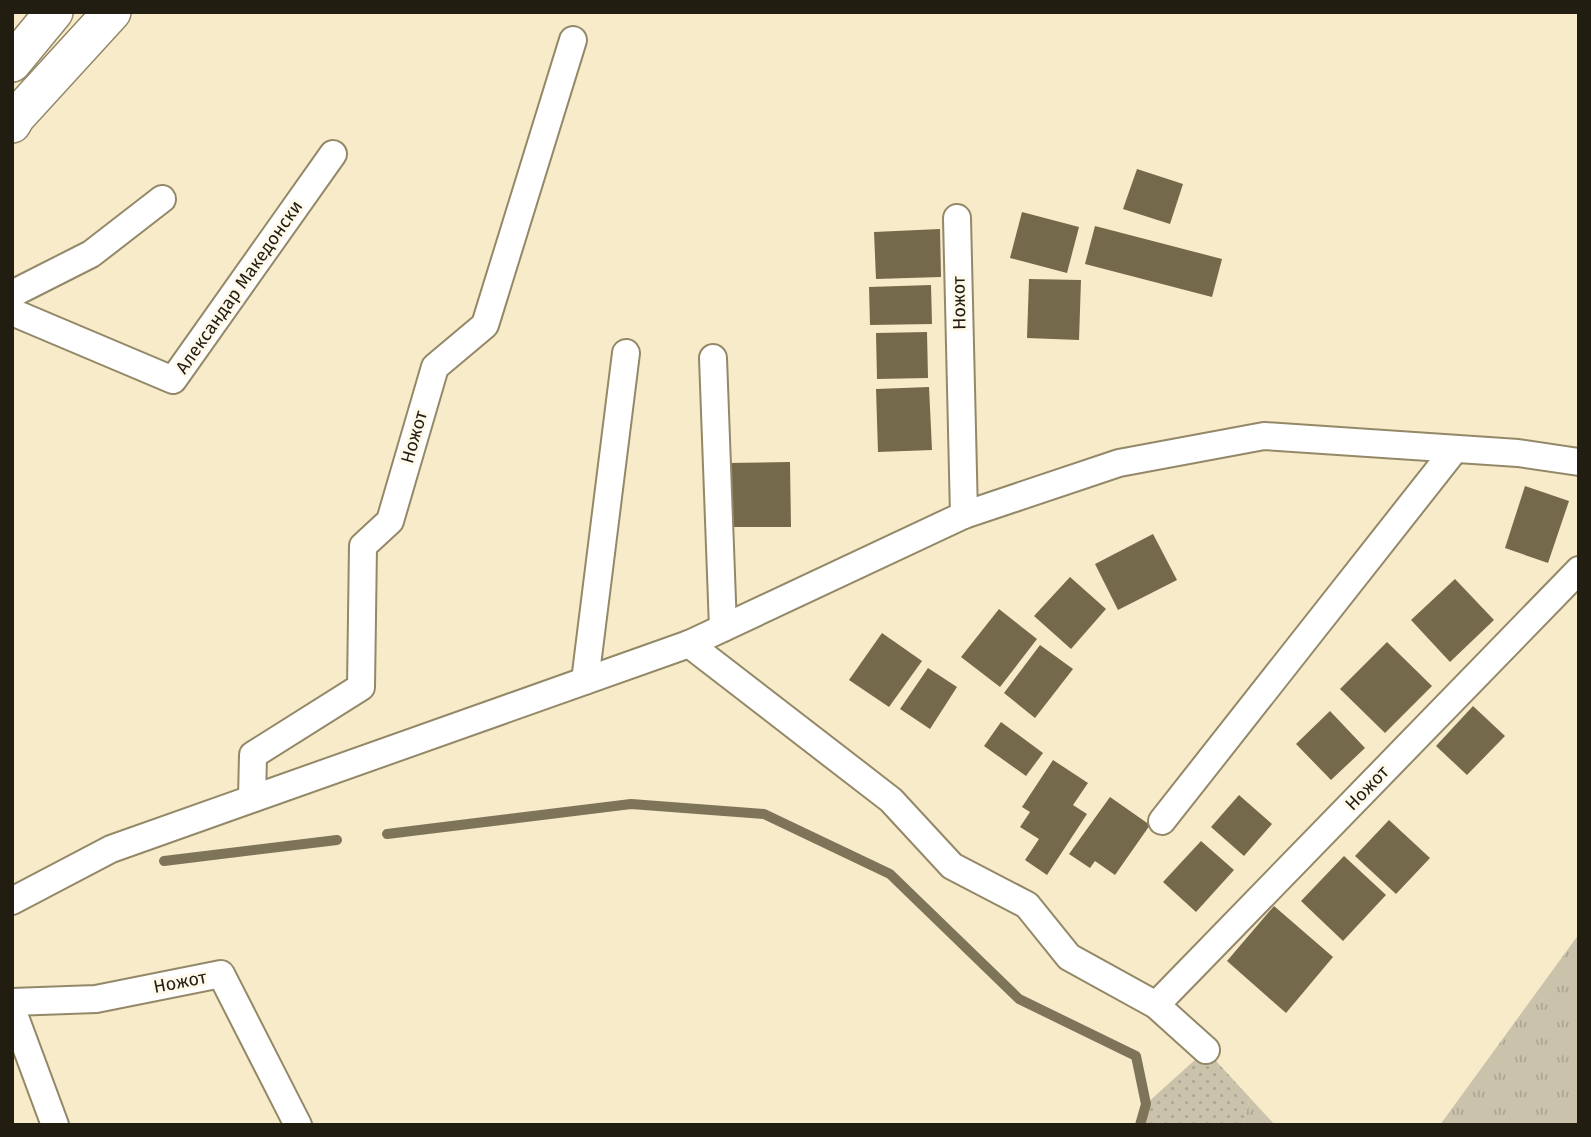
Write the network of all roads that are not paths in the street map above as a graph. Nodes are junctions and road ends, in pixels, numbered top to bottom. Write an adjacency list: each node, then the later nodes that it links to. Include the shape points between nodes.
1 (112, 12): 5 (street)
2 (47, 15): 4 (street)
3 (573, 40): 20 (street, Ножот, via 485,325 435,367 390,521 363,546 361,687 253,755)
4 (12, 63)
5 (12, 124)
6 (333, 154): 10 (street, Александар Македонски, via 173,380)
7 (162, 199): 9 (street, via 91,254)
8 (957, 218): 15 (street, Ножот)
9 (12, 295)
10 (12, 312)
11 (626, 353): 19 (street)
12 (713, 358): 17 (street)
13 (1455, 449): 14 (street); 15 (street, via 1264,436 1119,463); 21 (street)
14 (1579, 462)
15 (964, 515): 17 (street)
16 (1579, 570): 24 (street, Ножот)
17 (723, 628): 18 (street)
18 (689, 643): 19 (street); 24 (street, via 891,800 952,866 1027,905 1069,957)
19 (585, 681): 20 (street)
20 (252, 798): 22 (street, via 111,849)
21 (1162, 821)
22 (12, 901)
23 (12, 1002): 28 (street, Ножот, via 96,999 221,974)
24 (1156, 1005): 26 (street)
25 (12, 1009): 27 (street)
26 (1206, 1050)
27 (55, 1125)
28 (298, 1125)

